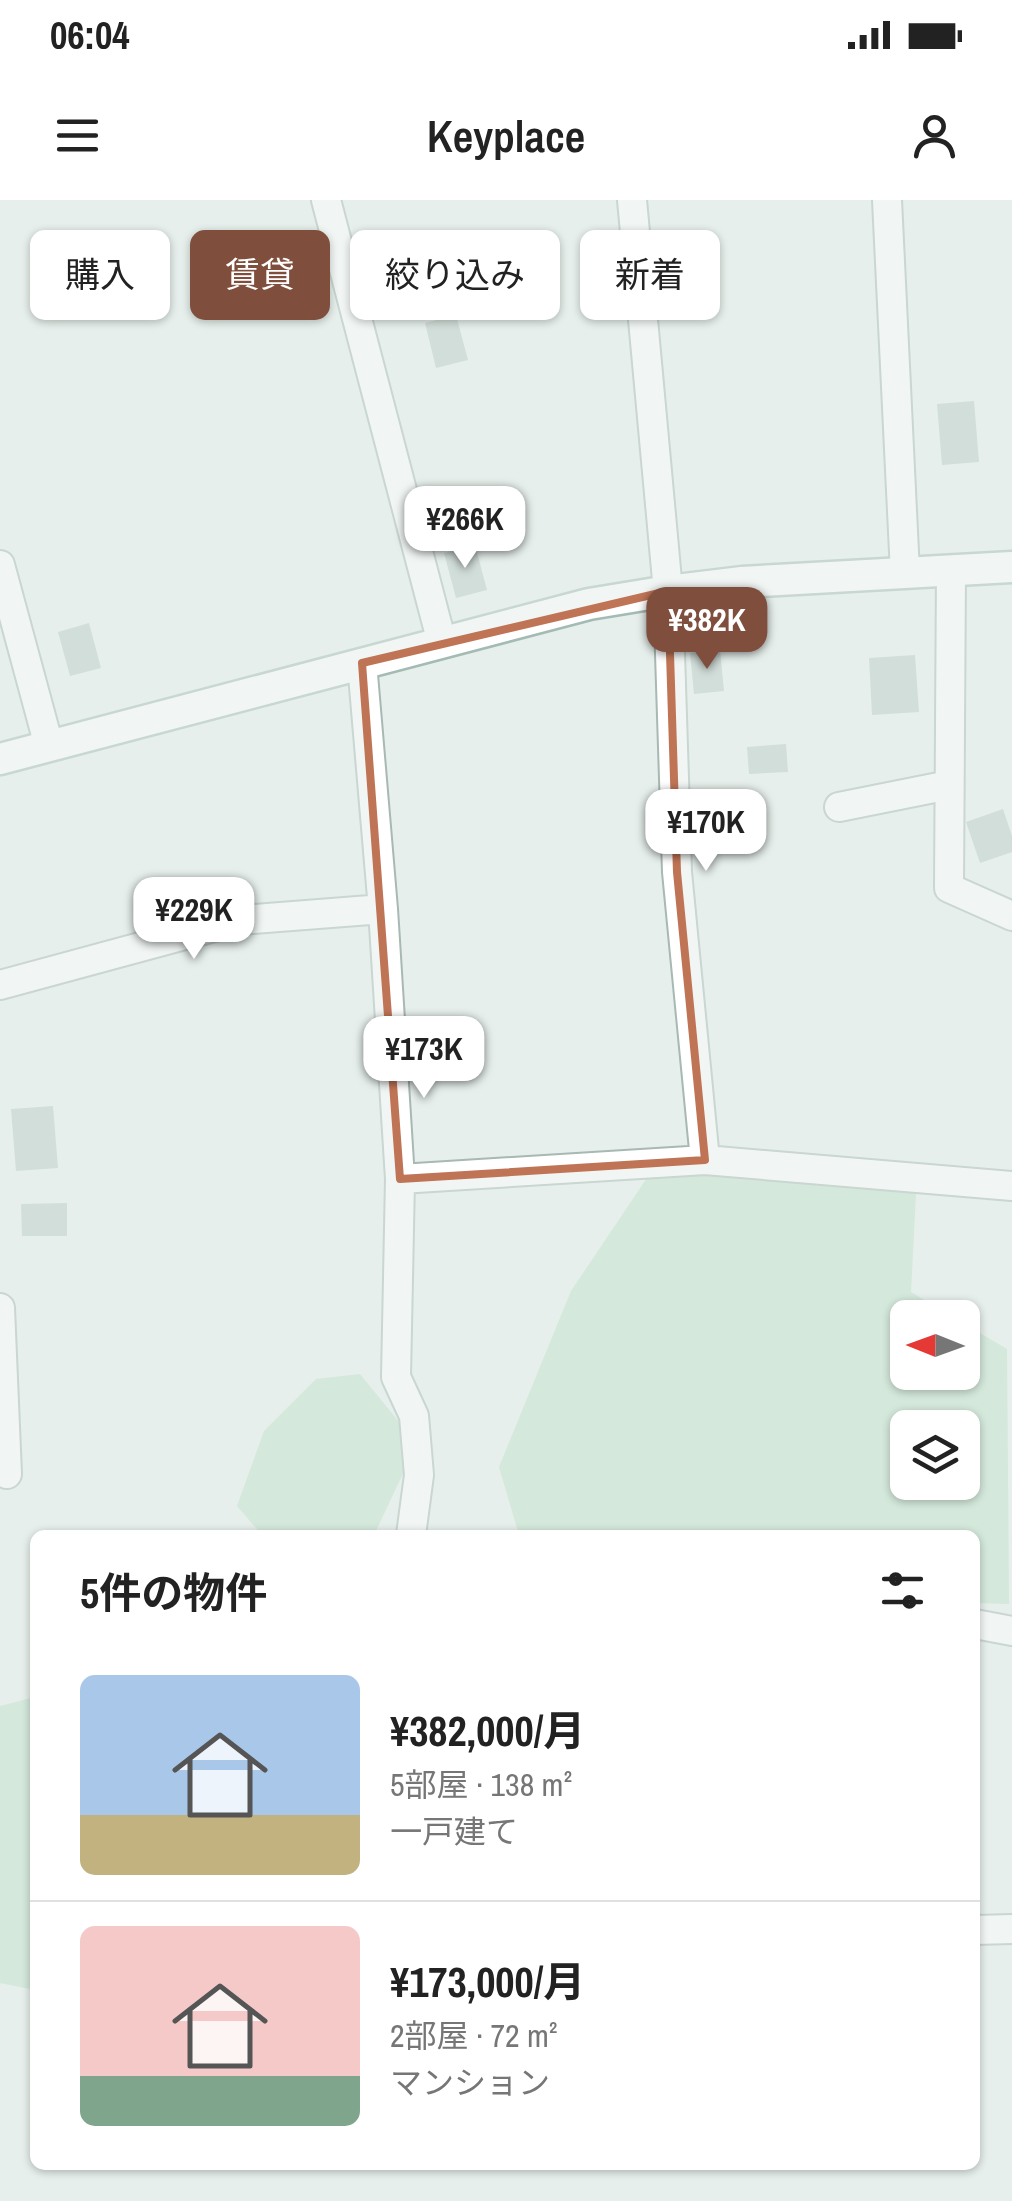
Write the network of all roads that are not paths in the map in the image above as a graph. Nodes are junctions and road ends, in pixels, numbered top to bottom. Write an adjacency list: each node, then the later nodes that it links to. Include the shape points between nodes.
1 (326, 200): 9 (street)
2 (632, 200): 8 (street)
3 (887, 200): 7 (street)
4 (0, 565): 11 (street)
5 (1012, 567): 6 (street)
6 (951, 570): 7 (street); 13 (street)
7 (906, 573): 8 (street)
8 (668, 591): 9 (street, via 589,604); 18 (street, via 677,872)
9 (442, 643): 10 (street)
10 (362, 663): 11 (street); 15 (street)
11 (50, 746): 12 (street)
12 (0, 759)
13 (950, 784): 14 (street); 16 (street, via 949,888)
14 (839, 808)
15 (383, 909): 17 (street, via 240,920); 19 (street)
16 (1012, 916)
17 (0, 985)
18 (705, 1160): 19 (street); 20 (street)
19 (400, 1178): 23 (street, via 396,1377 414,1416 418,1475)
20 (1012, 1186)
21 (0, 1308): 22 (street)
22 (7, 1474)
23 (411, 1530)
24 (980, 1625): 25 (street)
25 (1012, 1630)
26 (1012, 1929): 27 (street)
27 (980, 1930)

